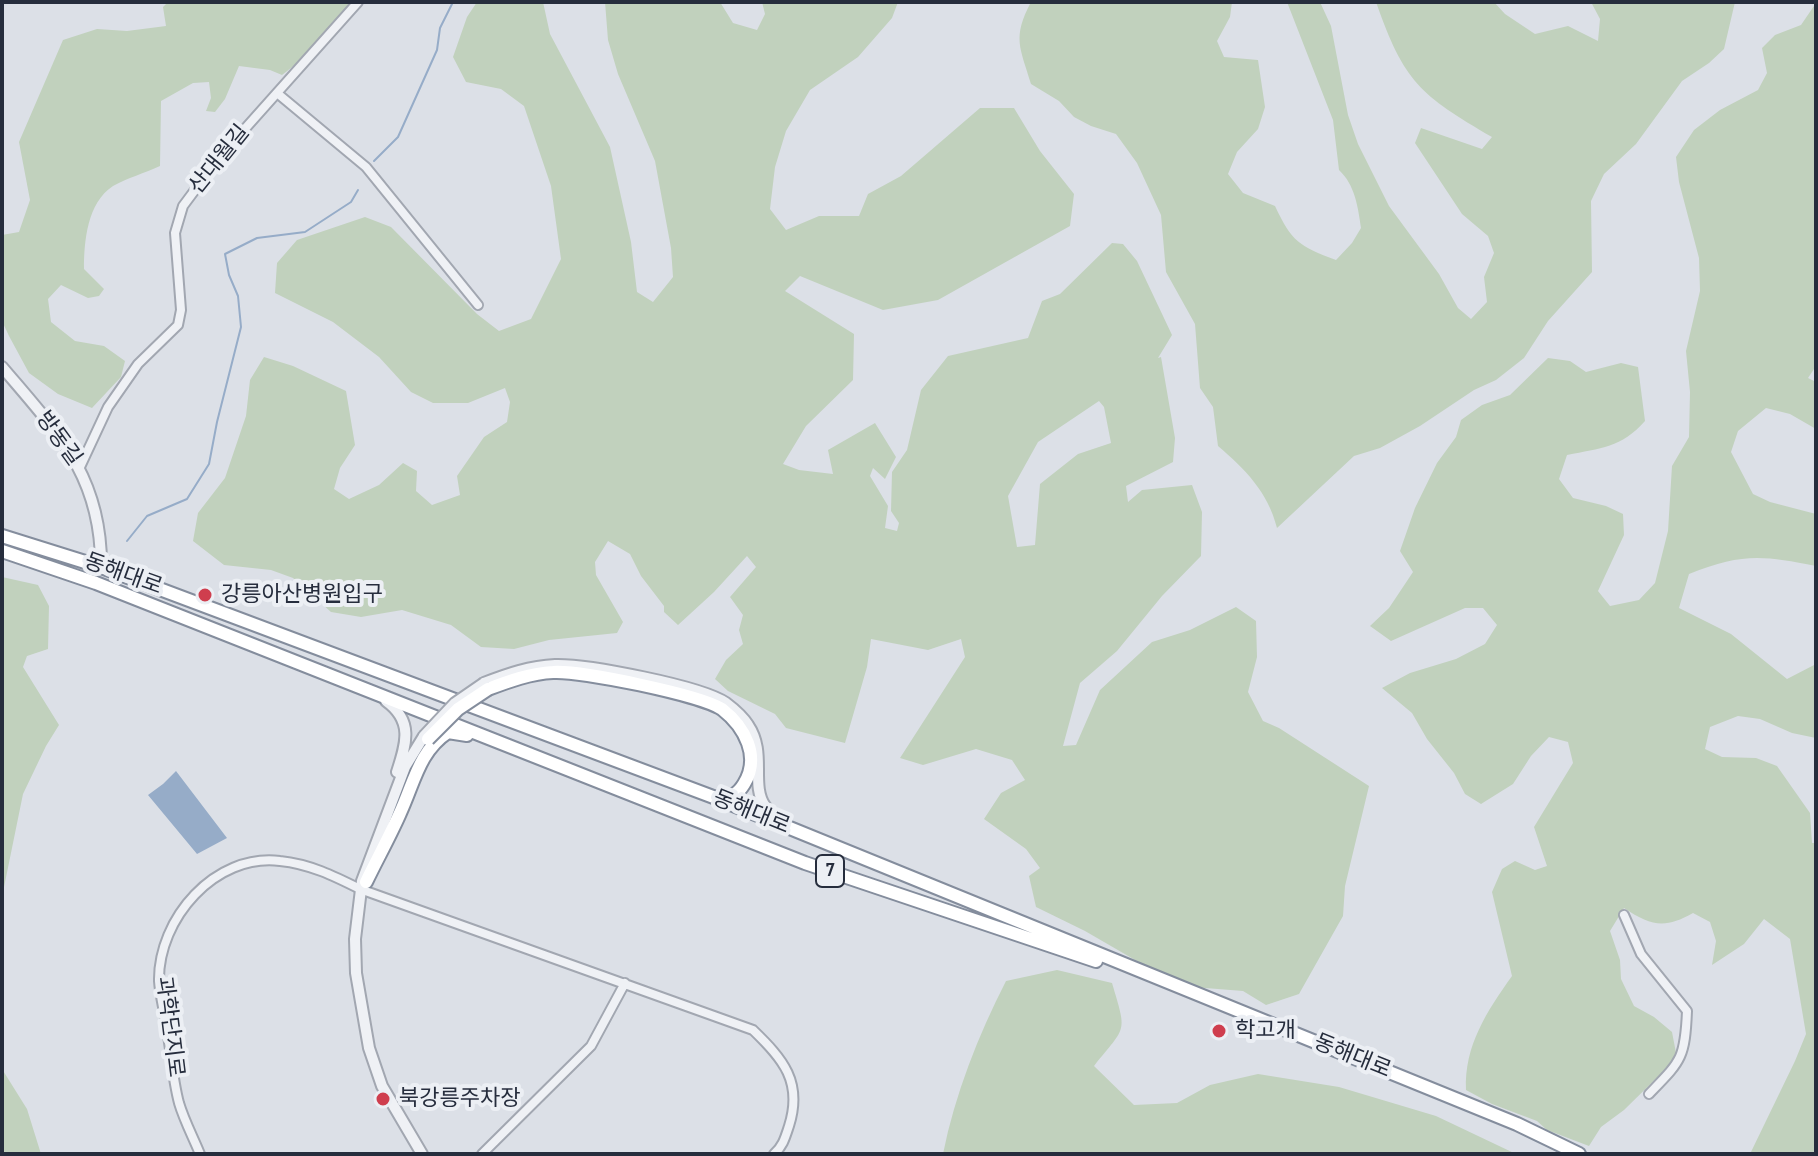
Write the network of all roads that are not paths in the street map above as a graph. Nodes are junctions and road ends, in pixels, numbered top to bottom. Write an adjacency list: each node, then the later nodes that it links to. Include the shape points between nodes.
1 (358, 2): 2 (street, 산대월길)
2 (277, 93): 3 (street, via 366,167); 5 (street, 산대월길, via 183,206 175,233 178,325 138,364 108,407)
3 (478, 305)
4 (2, 367): 5 (street, 방동길)
5 (80, 467): 8 (street, 방동길, via 96,509)
6 (2, 536): 8 (highway, 동해대로)
7 (2, 551): 9 (highway, 동해대로 / 7)
8 (101, 567): 9 (highway); 13 (highway, 동해대로)
9 (96, 583): 10 (highway, 동해대로 / 7)
10 (326, 672): 12 (highway, 동해대로 / 7); 15 (street, via 381,698 397,709 405,725 404,748 376,824)
11 (486, 686): 13 (highway, via 555,671 690,696 720,708 739,726 753,757 740,791); 14 (street, via 510,673 572,666 685,688 725,703 756,739 761,798); 15 (highway, bridge, via 426,738)
12 (555, 765): 15 (highway, via 448,732 421,760); 23 (highway, 동해대로 / 7, via 805,863 1107,965)
13 (716, 798): 14 (highway, 동해대로)
14 (785, 827): 24 (highway, 동해대로, via 1517,1124)
15 (363, 884): 17 (street, 과학단지로); 19 (street, 과학단지로, via 277,860 246,864 219,874 179,913 165,942 159,980 179,1102); 20 (street, via 356,973 369,1048 382,1086)
16 (1624, 915): 18 (street, via 1641,954 1687,1011 1679,1063)
17 (625, 983): 21 (street, via 591,1046); 22 (street, 과학단지로, via 753,1030 778,1054 792,1077 794,1112)
18 (1649, 1094)
19 (200, 1154)
20 (422, 1154)
21 (482, 1154)
22 (774, 1154)
23 (1565, 1154)
24 (1579, 1154)

